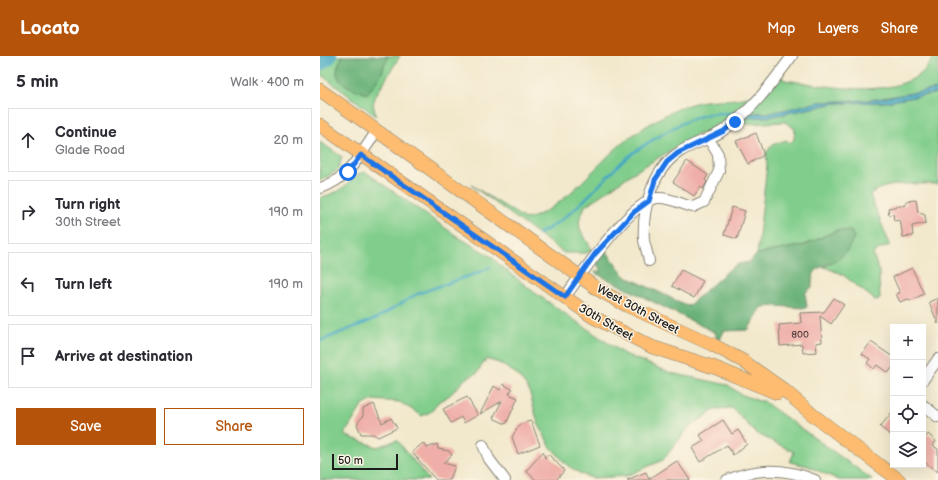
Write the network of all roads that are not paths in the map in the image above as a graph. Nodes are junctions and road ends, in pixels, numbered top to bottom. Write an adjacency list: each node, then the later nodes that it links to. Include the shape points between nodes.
1 (792, 56): 5 (street, via 751,108 724,131)
2 (320, 90): 4 (main road, West 30th Street)
3 (320, 125): 6 (main road, 30th Street)
4 (376, 132): 6 (street); 10 (main road, West 30th Street)
5 (708, 138): 8 (street, via 690,146 667,162 655,180); 8 (street, via 718,154 720,165 715,182 704,202 693,207 666,198)
6 (361, 155): 7 (street, via 341,177); 11 (main road, 30th Street)
7 (320, 188)
8 (649, 201): 9 (street, via 644,241); 10 (street, via 634,212 595,254)
9 (649, 261)
10 (580, 276): 11 (street); 15 (main road, West 30th Street, via 628,306 742,361 784,390)
11 (565, 297): 15 (main road, 30th Street, via 593,317 652,347 774,390)
12 (938, 359): 13 (street)
13 (926, 376)
14 (926, 407): 16 (street)
15 (813, 415): 21 (main road, West 30th Street)
16 (938, 417)
17 (483, 446): 18 (street, via 489,459)
18 (505, 480)
19 (727, 480): 20 (street, via 756,471 776,470 796,473)
20 (815, 480)
21 (899, 480)

